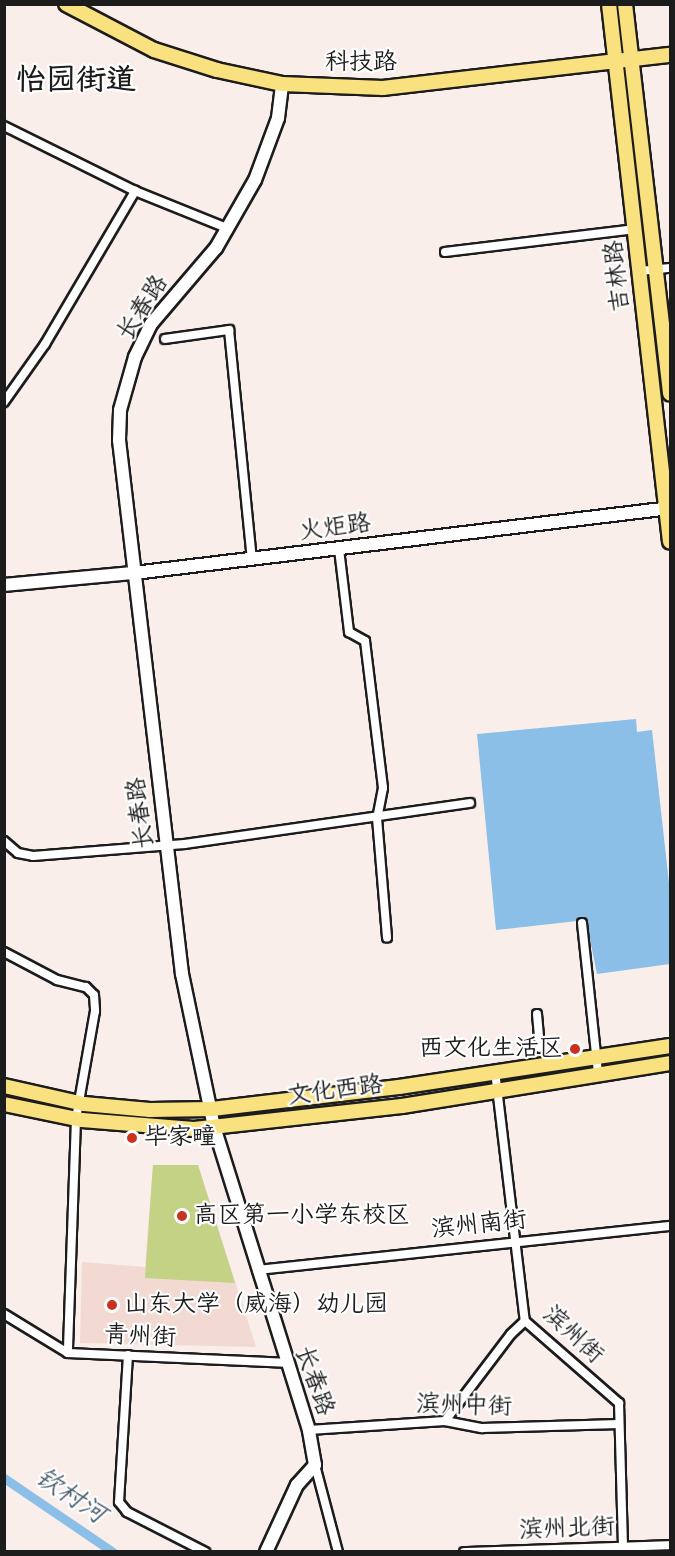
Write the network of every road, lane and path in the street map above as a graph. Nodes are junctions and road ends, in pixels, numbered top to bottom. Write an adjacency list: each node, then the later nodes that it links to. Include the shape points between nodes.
1 (66, 4): 7 (main road, 科技路, via 154,50 217,70)
2 (609, 4): 6 (main road, 吉林路)
3 (625, 4): 5 (main road, 吉林路)
4 (670, 56): 5 (main road, 科技路)
5 (632, 60): 6 (main road, 科技路); 13 (main road, 吉林路)
6 (616, 62): 7 (main road, 科技路, via 383,88); 11 (main road, 吉林路)
7 (282, 84): 10 (street, 长春路, via 268,150)
8 (4, 126): 9 (street)
9 (135, 191): 10 (street); 17 (street, via 45,344)
10 (229, 229): 22 (street, 长春路, via 151,324 126,382 119,440)
11 (636, 229): 12 (street); 14 (main road, 吉林路)
12 (445, 252)
13 (664, 268): 14 (street); 16 (main road, 吉林路)
14 (640, 271): 18 (main road, 吉林路)
15 (165, 339): 21 (street, via 229,330)
16 (670, 393)
17 (4, 402)
18 (669, 509): 19 (main road, 吉林路); 20 (street, 火炬路)
19 (670, 542)
20 (339, 549): 21 (street, 火炬路); 25 (street, via 349,632 365,641 383,788)
21 (252, 559): 22 (street, 火炬路)
22 (134, 573): 23 (street, 火炬路); 27 (street, 长春路)
23 (4, 585)
24 (470, 802): 25 (street)
25 (377, 818): 27 (street); 29 (street)
26 (4, 841): 27 (street, via 18,853 33,856)
27 (165, 843): 42 (street, 长春路, via 182,974)
28 (582, 923): 34 (street)
29 (387, 938)
30 (4, 952): 40 (street, via 57,980 86,987 94,995 95,1011)
31 (537, 1014): 33 (street)
32 (670, 1046): 34 (main road, 文化西路)
33 (540, 1048)
34 (596, 1055): 36 (main road, 文化西路); 37 (street)
35 (670, 1063): 37 (main road, 文化西路)
36 (495, 1071): 39 (street, 滨州街); 42 (main road, 文化西路, via 399,1087)
37 (598, 1072): 39 (main road, 文化西路)
38 (4, 1086): 40 (main road, 文化西路)
39 (498, 1090): 44 (main road, 文化西路, via 402,1106); 46 (street, 滨州街)
40 (79, 1102): 42 (main road, 文化西路, via 150,1110); 43 (street)
41 (4, 1104): 43 (main road, 文化西路)
42 (212, 1109): 44 (street, 长春路)
43 (76, 1119): 44 (main road, 文化西路, via 150,1129); 50 (street)
44 (214, 1127): 47 (street, 长春路)
45 (670, 1226): 46 (street, 滨州南街)
46 (514, 1240): 47 (street, 滨州南街); 49 (street, 滨州街)
47 (257, 1270): 52 (street, 长春路)
48 (4, 1314): 50 (street, 青州街)
49 (525, 1321): 53 (street); 54 (street, 滨州街, via 619,1403)
50 (68, 1353): 51 (street, 青州街)
51 (128, 1356): 52 (street, 青州街); 59 (street, via 119,1502 127,1512)
52 (285, 1363): 55 (street, 长春路)
53 (445, 1421): 54 (street, 滨州中街, via 482,1428); 55 (street, 滨州中街)
54 (619, 1425): 58 (street, 滨州街)
55 (309, 1430): 56 (street, 长春路)
56 (315, 1465): 60 (street, via 297,1485); 61 (street)
57 (670, 1545): 58 (street, 滨州北街)
58 (623, 1546): 62 (street, 滨州北街)
59 (205, 1551)
60 (266, 1551)
61 (338, 1551)
62 (464, 1551)

